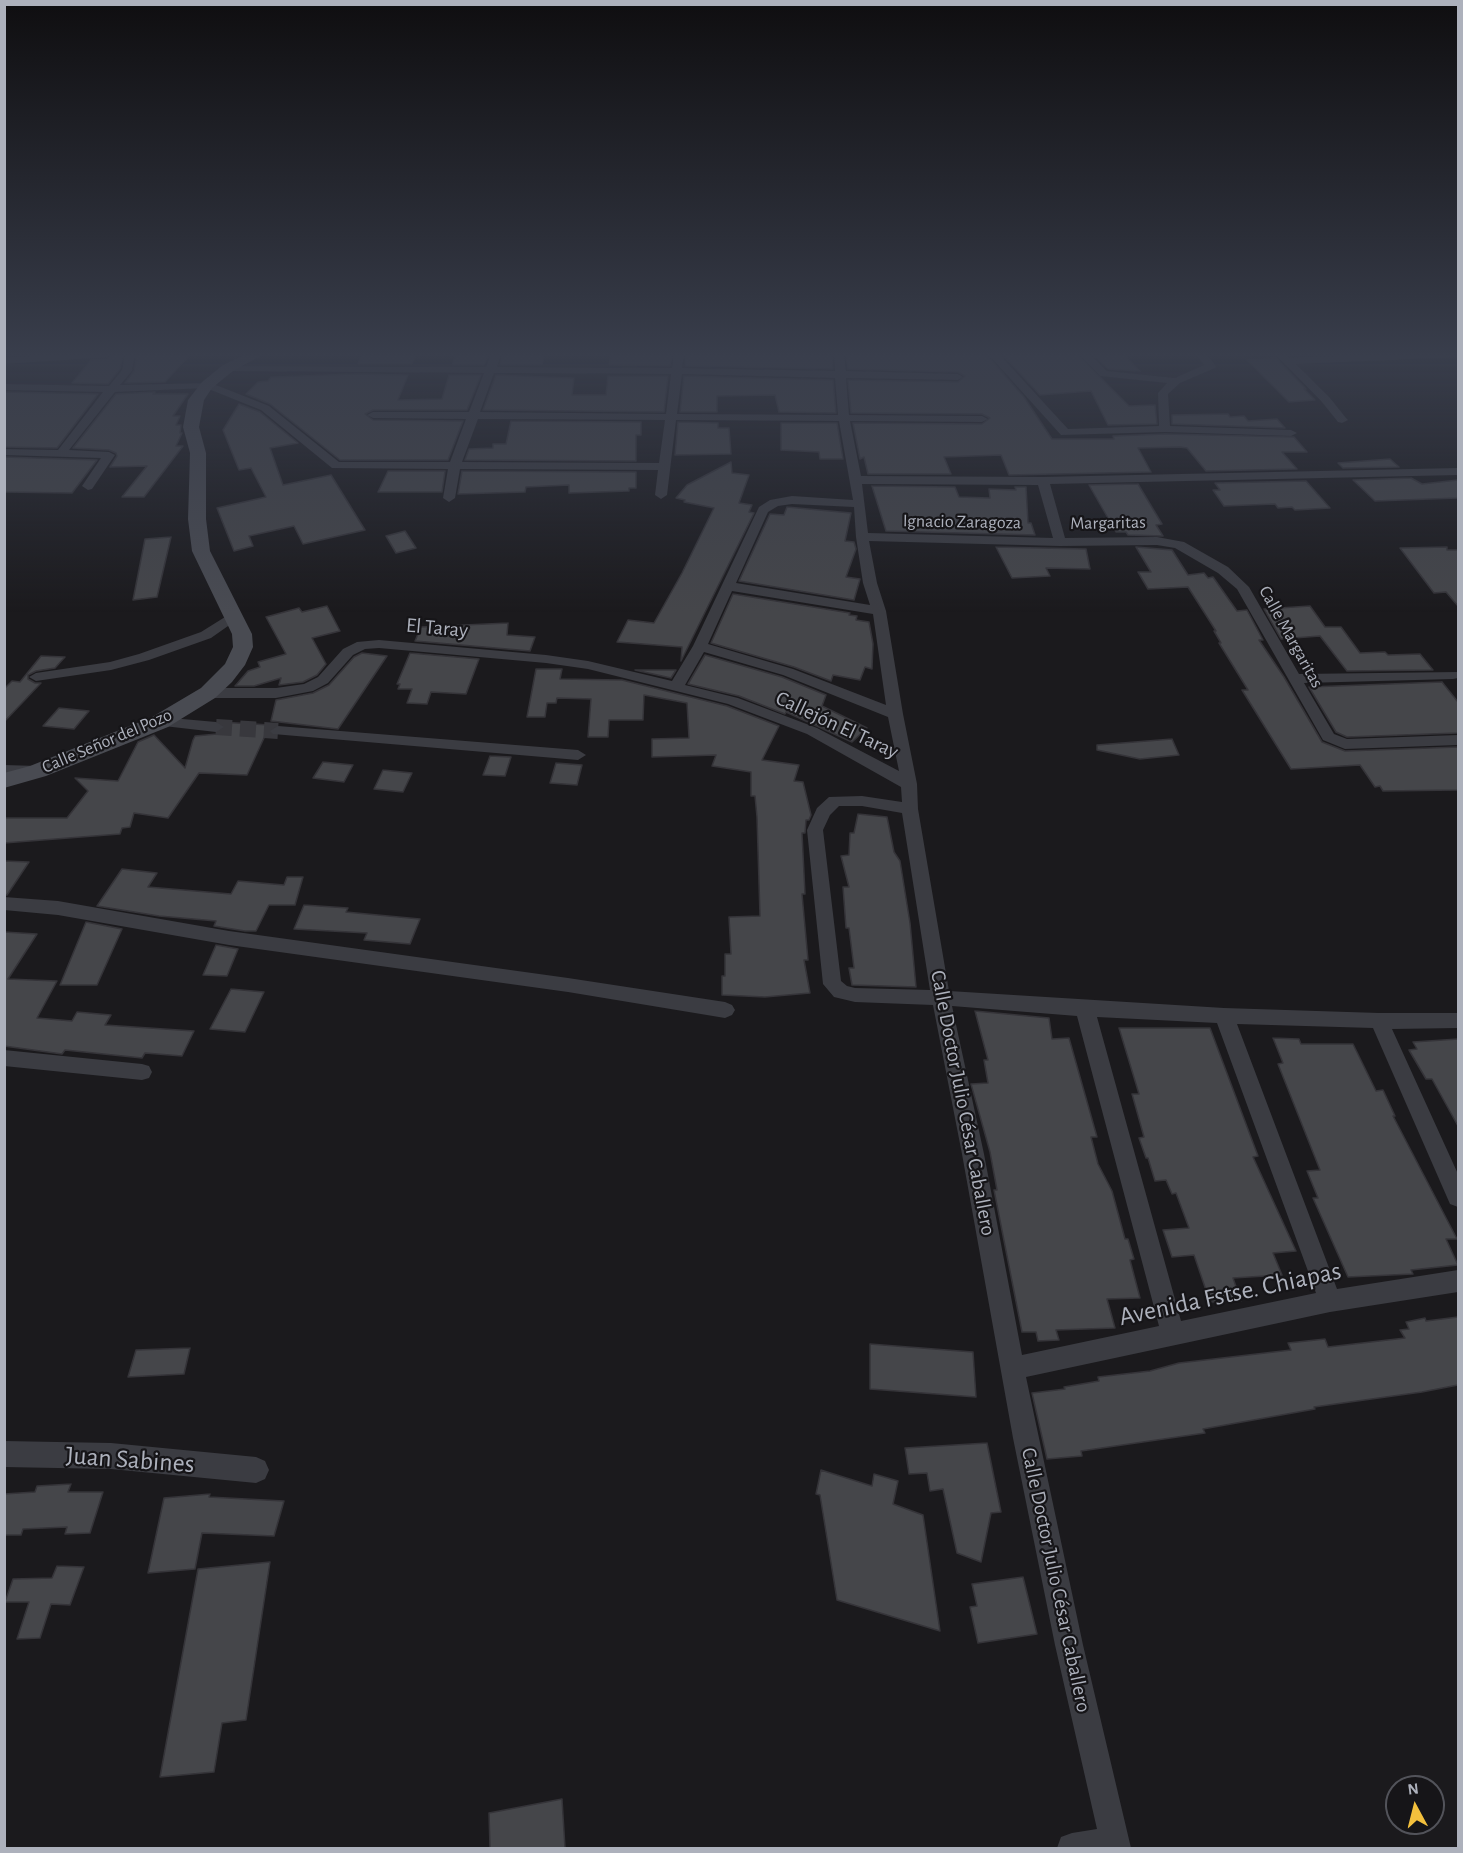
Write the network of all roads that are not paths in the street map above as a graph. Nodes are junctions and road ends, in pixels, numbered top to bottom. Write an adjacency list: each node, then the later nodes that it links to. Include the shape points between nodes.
1 (71, 440): 8 (street)
2 (195, 440): 23 (street, Calle Señor del Pozo, via 201,551)
3 (306, 440): 9 (street, via 336,466)
4 (464, 440): 9 (street)
5 (668, 440): 10 (street)
6 (847, 440): 12 (street, Calle Doctor Julio César Caballero)
7 (4, 452): 8 (street)
8 (60, 455): 14 (street, via 109,455)
9 (455, 465): 10 (street); 16 (street)
10 (665, 467): 15 (street)
11 (1458, 471): 13 (street)
12 (854, 480): 13 (street); 17 (street, Calle Doctor Julio César Caballero)
13 (1043, 481): 20 (street)
14 (87, 486)
15 (661, 495)
16 (449, 498)
17 (860, 504): 18 (street, Calle Doctor Julio César Caballero); 21 (street, via 792,500 774,503 763,510)
18 (862, 537): 20 (street, Ignacio Zaragoza); 22 (street, Calle Doctor Julio César Caballero)
19 (1157, 541): 20 (street, Margaritas); 27 (street, Calle Margaritas, via 1179,545 1223,570 1242,587)
20 (1060, 542)
21 (728, 586): 22 (street); 24 (street)
22 (879, 611): 30 (street, Calle Doctor Julio César Caballero)
23 (233, 616): 26 (street, via 206,635 144,657); 29 (street, Calle Señor del Pozo, via 242,634 243,647 225,678)
24 (700, 646): 28 (street); 30 (street, via 788,672)
25 (1453, 675): 27 (street)
26 (36, 677)
27 (1294, 679): 34 (street, Calle Margaritas, via 1328,737 1346,744)
28 (677, 686): 29 (street, El Taray, via 546,659 379,644 362,645 348,652 323,680 308,688 276,693); 39 (street, Callejón El Taray, via 733,701 812,731)
29 (208, 693): 31 (street, Calle Señor del Pozo)
30 (895, 714): 39 (street, Calle Doctor Julio César Caballero)
31 (160, 722): 32 (street); 37 (street, Calle Señor del Pozo)
32 (216, 727)
33 (278, 731): 35 (street)
34 (1458, 740)
35 (578, 754)
36 (4, 770): 37 (street)
37 (38, 771): 38 (street, Calle Señor del Pozo)
38 (4, 780)
39 (909, 784): 40 (street, Calle Doctor Julio César Caballero)
40 (910, 809): 42 (street, Calle Doctor Julio César Caballero); 42 (street, via 835,801 823,812 815,830 832,984 841,992 855,994)
41 (4, 903): 44 (street)
42 (941, 998): 43 (street); 54 (street, Calle Doctor Julio César Caballero)
43 (1085, 1009): 45 (street); 53 (street)
44 (725, 1010)
45 (1224, 1016): 47 (street); 52 (street)
46 (1458, 1020): 47 (street)
47 (1379, 1021): 50 (street)
48 (4, 1058): 49 (street)
49 (142, 1072)
50 (1458, 1197)
51 (1458, 1281): 52 (street, Avenida Fstse. Chiapas)
52 (1330, 1301): 53 (street, Avenida Fstse. Chiapas)
53 (1173, 1335): 54 (street, Avenida Fstse. Chiapas)
54 (1014, 1368): 57 (street, Calle Doctor Julio César Caballero, via 1028,1449)
55 (4, 1454): 56 (street, Juan Sabines, via 111,1456)
56 (256, 1470)
57 (1115, 1845): 58 (street)
58 (1072, 1848)

